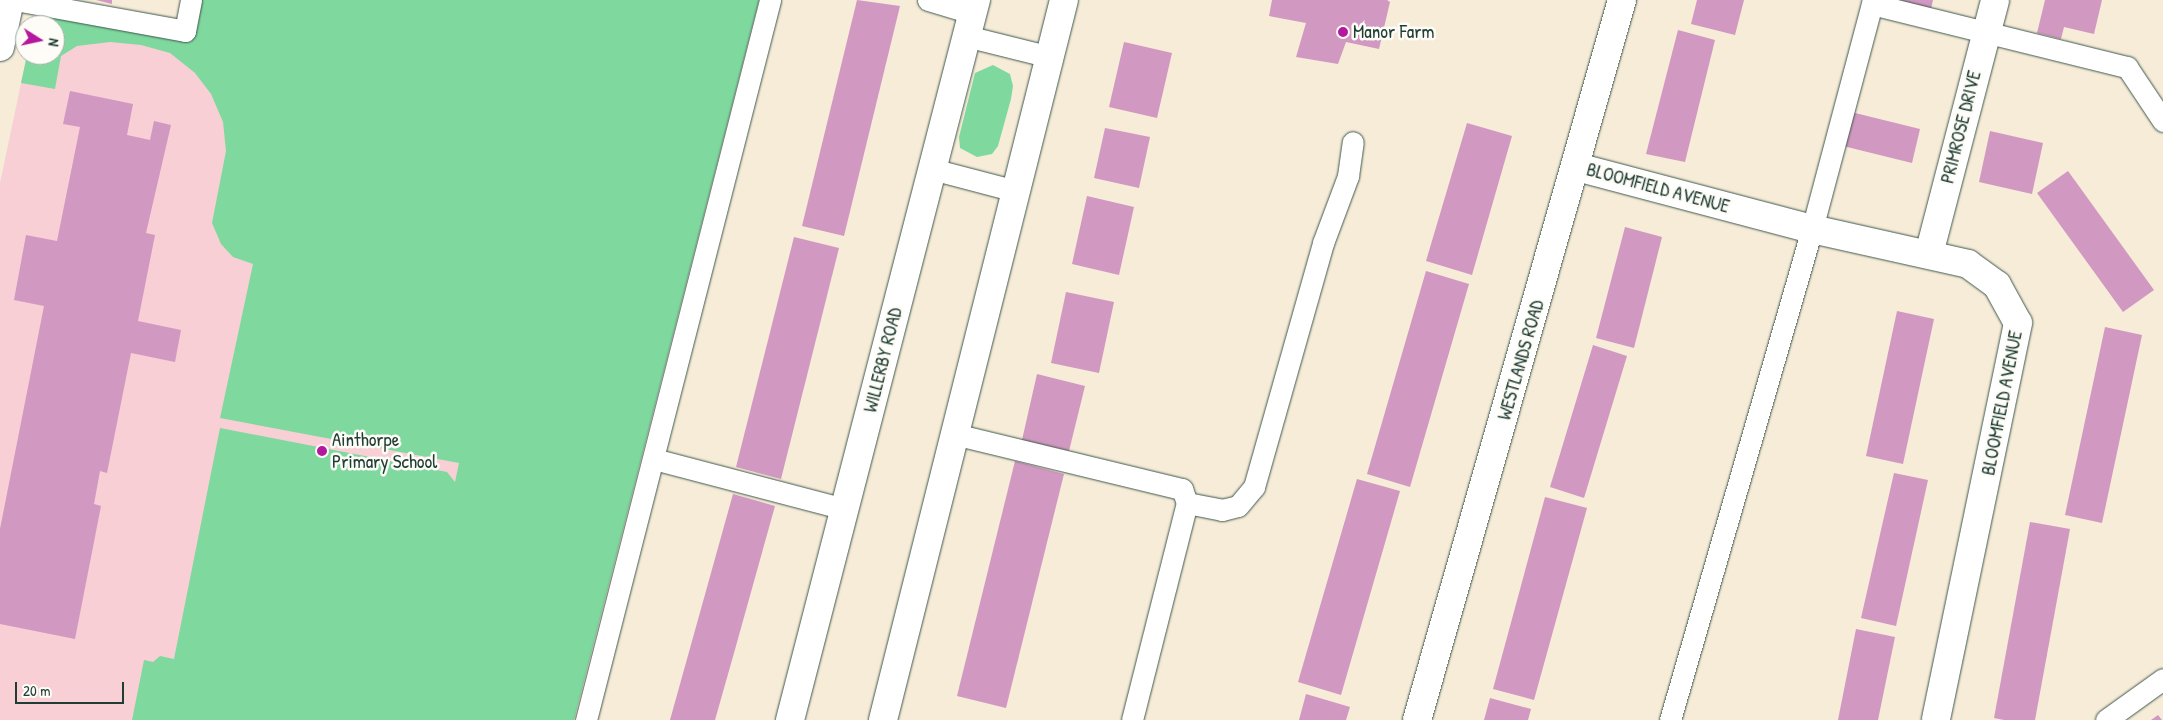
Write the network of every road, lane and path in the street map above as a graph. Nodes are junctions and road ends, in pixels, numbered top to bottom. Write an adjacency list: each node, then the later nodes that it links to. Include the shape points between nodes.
1 (10, 0): 12 (street)
2 (14, 0): 3 (lane, via 184,31)
3 (191, 0)
4 (770, 0): 22 (lane)
5 (928, 0): 10 (lane)
6 (1064, 0): 13 (street)
7 (1622, 0): 16 (street, WESTLANDS ROAD)
8 (1995, 0): 11 (street, PRIMROSE DRIVE)
9 (1873, 2): 11 (lane); 19 (lane)
10 (971, 16): 13 (lane); 17 (street, WILLERBY ROAD)
11 (1985, 32): 14 (lane, via 2127,67); 20 (street, PRIMROSE DRIVE)
12 (0, 47)
13 (1050, 57): 18 (street)
14 (2163, 121)
15 (1352, 142): 23 (lane, via 1348,176 1323,243 1254,487 1238,506 1222,510)
16 (1577, 167): 19 (street, BLOOMFIELD AVENUE); 30 (street, WESTLANDS ROAD)
17 (932, 169): 18 (lane); 24 (street, WILLERBY ROAD)
18 (1016, 191): 21 (street)
19 (1812, 228): 20 (street, BLOOMFIELD AVENUE); 31 (lane)
20 (1929, 254): 32 (street, BLOOMFIELD AVENUE, via 1968,264 1997,285 2018,323)
21 (954, 434): 23 (lane, via 1182,489); 28 (street)
22 (654, 459): 24 (lane); 26 (lane)
23 (1187, 503): 29 (lane)
24 (845, 509): 27 (street, WILLERBY ROAD)
25 (2163, 679): 33 (lane)
26 (586, 720)
27 (790, 720)
28 (883, 720)
29 (1132, 720)
30 (1417, 720)
31 (1670, 720)
32 (1936, 720)
33 (2106, 720)

